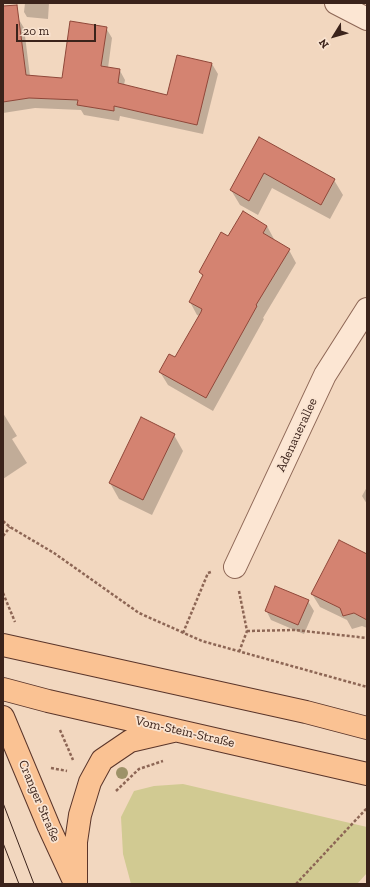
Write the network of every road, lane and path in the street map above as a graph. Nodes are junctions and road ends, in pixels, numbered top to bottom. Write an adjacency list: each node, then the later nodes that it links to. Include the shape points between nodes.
1 (336, 3): 2 (street)
2 (367, 19)
3 (367, 309): 7 (street, Adenauerallee, via 325,375)
4 (3, 521): 5 (path)
5 (10, 527): 6 (path); 9 (path, via 54,553 139,613)
6 (3, 536)
7 (235, 567): 8 (path); 9 (path, via 208,573)
8 (247, 631): 10 (path, via 295,630); 12 (path)
9 (183, 633): 12 (path)
10 (367, 638)
11 (3, 645): 16 (main road, via 306,712)
12 (239, 652): 13 (path)
13 (367, 687)
14 (3, 689): 17 (main road, Vom-Stein-Straße)
15 (3, 717): 22 (main road, Cranger Straße)
16 (367, 728)
17 (178, 730): 19 (main road, Vom-Stein-Straße); 22 (main road, via 130,741 102,760 90,782 80,816 76,842)
18 (168, 759): 20 (path, via 139,769)
19 (367, 774)
20 (112, 794)
21 (367, 808): 23 (path)
22 (76, 884)
23 (296, 884)

